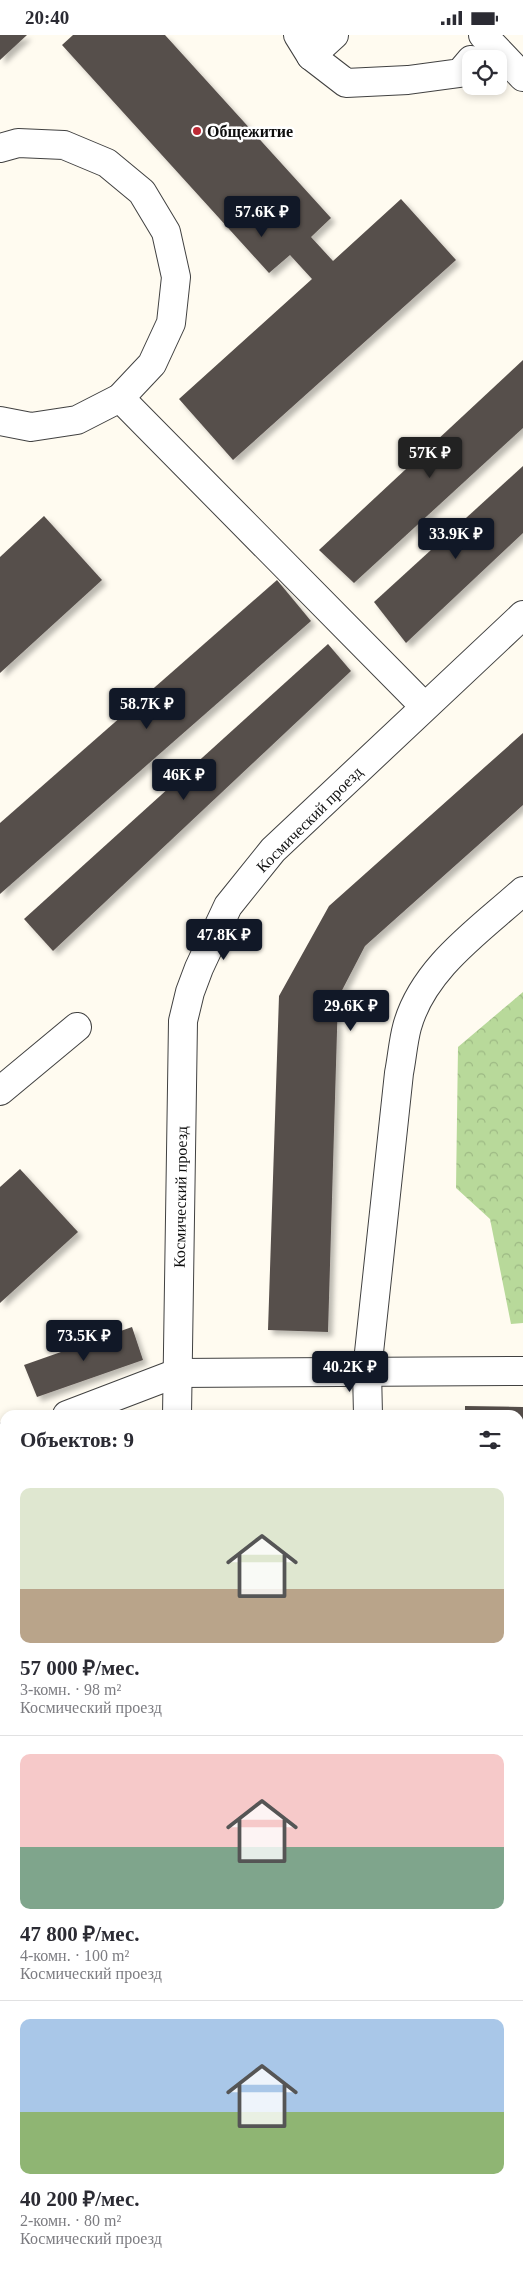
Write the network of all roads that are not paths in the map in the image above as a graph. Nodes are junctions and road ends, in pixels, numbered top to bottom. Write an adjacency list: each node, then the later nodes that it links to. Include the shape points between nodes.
1 (334, 35): 2 (street)
2 (305, 46): 3 (street, via 346,83 460,73)
3 (479, 49): 4 (street)
4 (523, 77)
5 (0, 148): 6 (street, via 18,143 64,145 107,163 142,192 166,232 176,277 171,323 152,365)
6 (120, 398): 7 (street, via 77,420 31,427); 9 (street)
7 (0, 421)
8 (523, 615): 9 (street, Космический проезд)
9 (424, 706): 15 (street, Космический проезд, via 274,850 228,906 196,976 183,1021)
10 (523, 891): 13 (street, via 446,961 423,991 407,1027 399,1073)
11 (77, 1027): 12 (street)
12 (0, 1091)
13 (368, 1371): 14 (street); 15 (street); 18 (street)
14 (523, 1371)
15 (177, 1373): 16 (street); 17 (street, Космический проезд)
16 (79, 1410)
17 (177, 1410)
18 (368, 1410)

